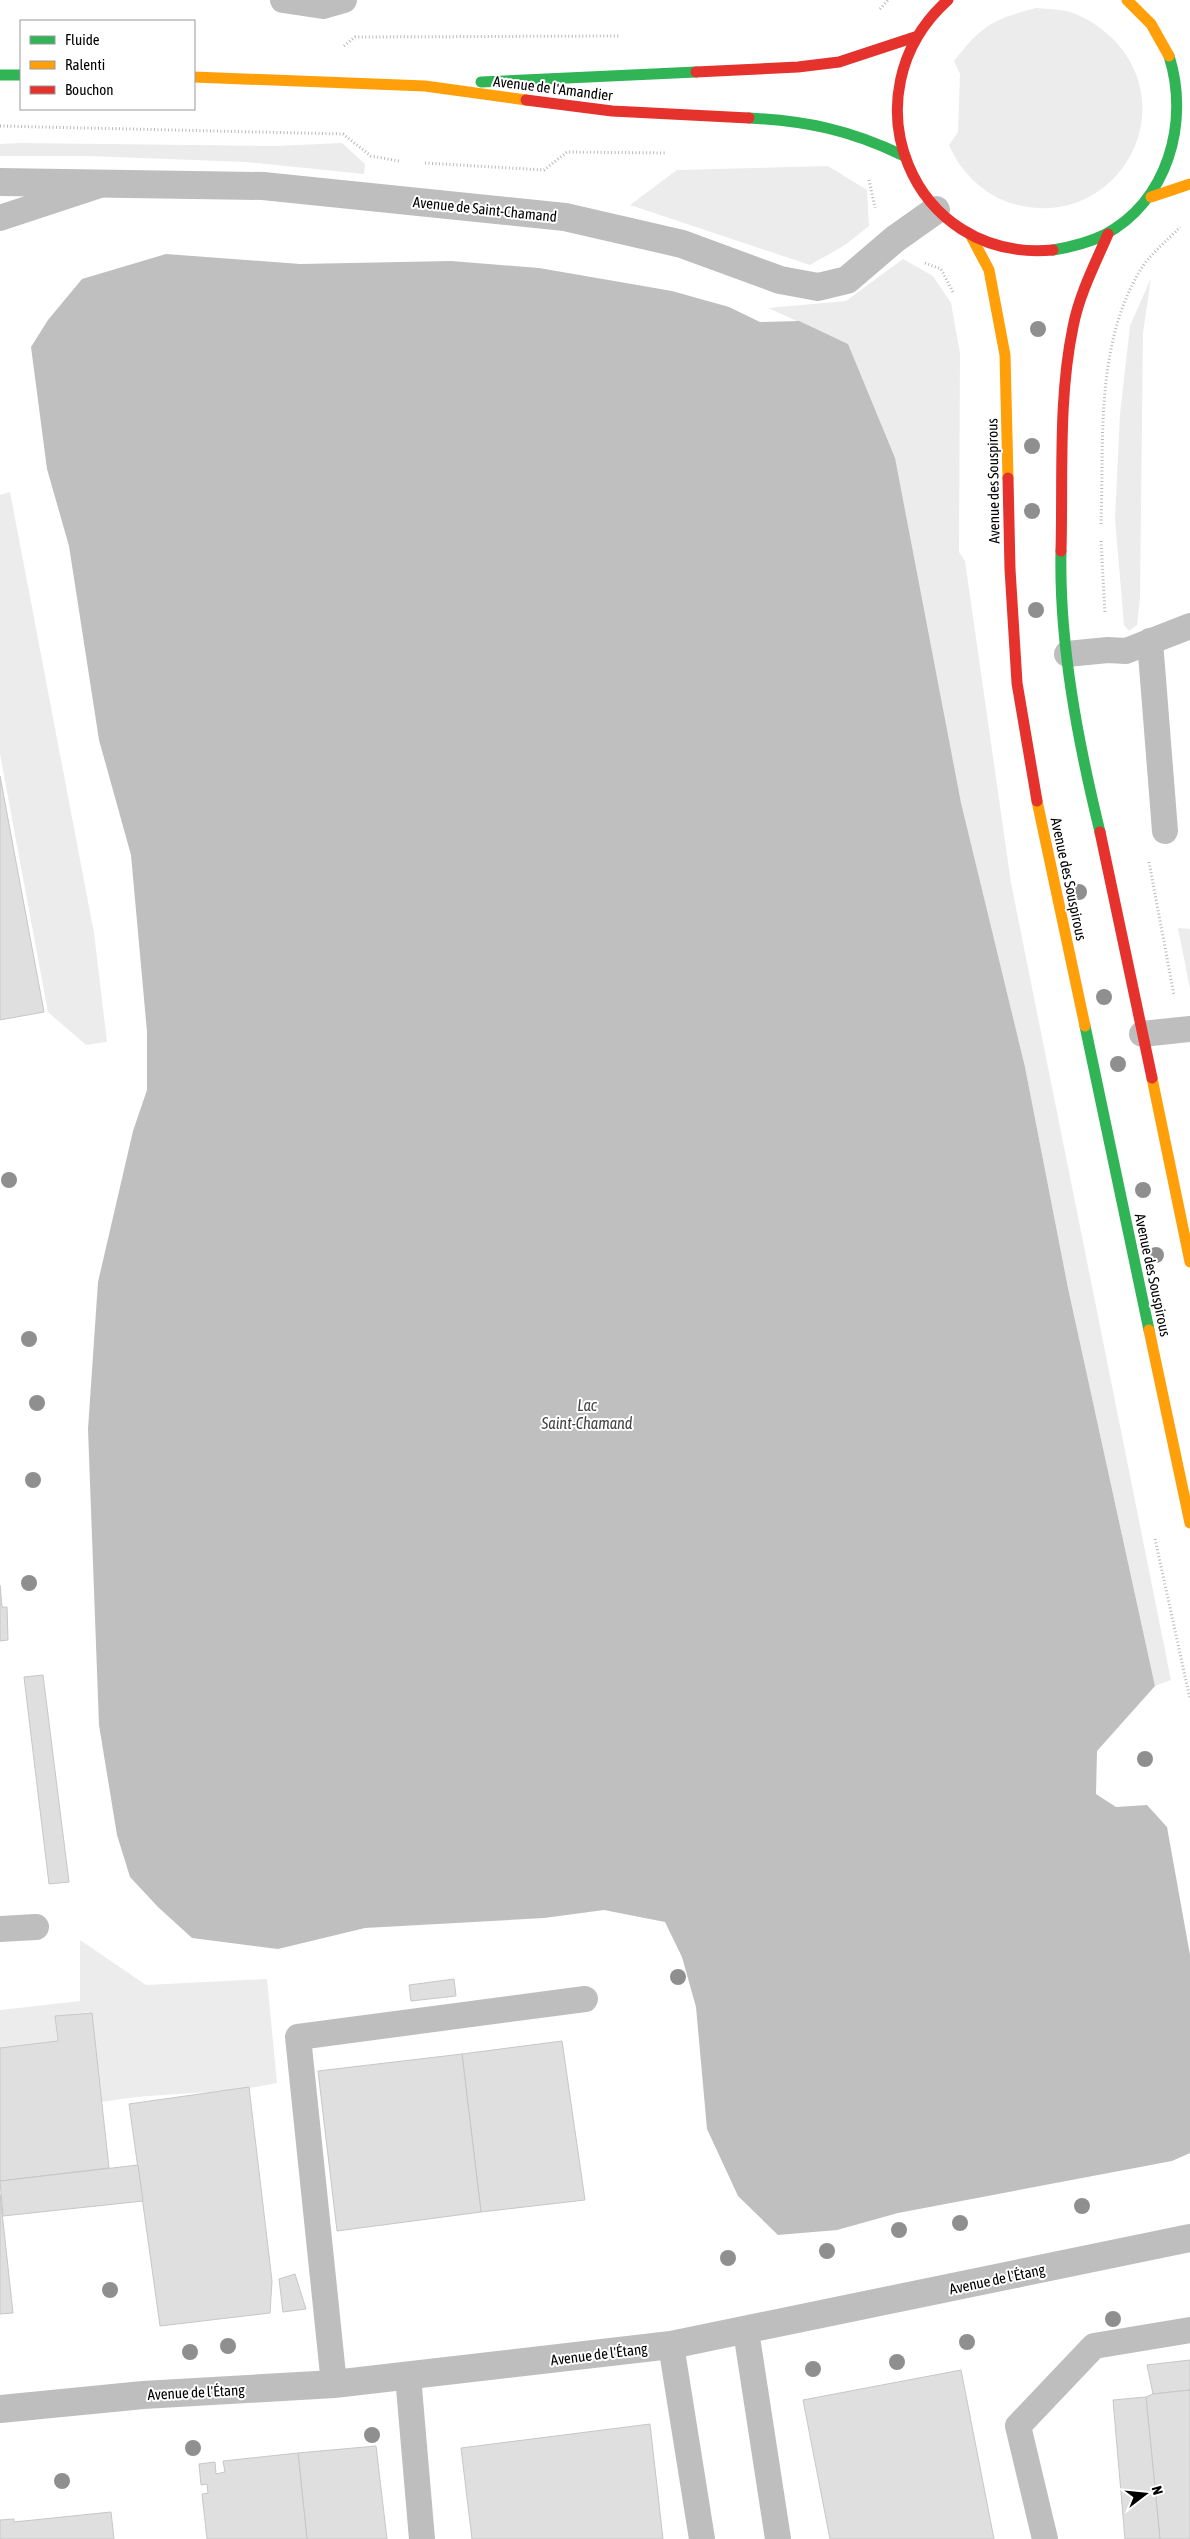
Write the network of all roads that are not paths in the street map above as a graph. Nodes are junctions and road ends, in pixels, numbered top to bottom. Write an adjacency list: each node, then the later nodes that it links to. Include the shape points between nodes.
1 (283, 0): 2 (lane, via 323,6)
2 (344, 0)
3 (948, 0): 7 (main road)
4 (1127, 0): 6 (main road)
5 (1158, 17): 6 (main road)
6 (1159, 34): 8 (main road)
7 (915, 37): 13 (main road, via 839,62 798,67); 14 (main road, via 899,74 895,115)
8 (1168, 53): 9 (main road); 18 (main road, via 1179,90 1179,127 1169,164)
9 (1183, 64)
10 (20, 75): 11 (main road)
11 (0, 76)
12 (195, 77): 13 (main road, Avenue de l'Amandier)
13 (425, 86): 14 (main road, Avenue de l'Amandier, via 612,111 798,121 869,139)
14 (902, 155): 19 (main road, via 916,185)
15 (0, 182): 16 (street, Avenue de Saint-Chamand)
16 (108, 183): 19 (street, Avenue de Saint-Chamand, via 263,186 565,217 682,244 780,280 818,287 847,280 895,239); 20 (lane)
17 (1190, 184): 18 (main road)
18 (1150, 197): 21 (main road, via 1131,218)
19 (936, 210): 22 (main road)
20 (0, 218)
21 (1108, 234): 22 (main road, via 1063,251 1016,251); 25 (main road, via 1072,326 1065,375 1061,559)
22 (971, 236): 30 (main road, Avenue des Souspirous, via 989,270 1005,355 1010,569 1017,683 1042,826)
23 (1190, 626): 24 (lane)
24 (1150, 641): 25 (lane, via 1126,651); 26 (lane)
25 (1067, 654): 28 (main road, via 1083,762)
26 (1165, 831)
27 (1190, 1029): 28 (lane)
28 (1142, 1034): 29 (main road)
29 (1190, 1262)
30 (1190, 1523)
31 (36, 1927): 32 (lane)
32 (0, 1929)
33 (584, 1999): 39 (lane, via 298,2037)
34 (1190, 2238): 36 (street, Avenue de l'Étang)
35 (1190, 2330): 44 (lane, via 1094,2346 1018,2426)
36 (746, 2331): 37 (street, Avenue de l'Étang); 43 (lane)
37 (670, 2345): 38 (street, Avenue de l'Étang); 42 (lane)
38 (408, 2376): 39 (street, Avenue de l'Étang); 41 (lane)
39 (334, 2384): 40 (street, Avenue de l'Étang, via 143,2395)
40 (0, 2410)
41 (422, 2539)
42 (702, 2539)
43 (778, 2539)
44 (1045, 2539)

